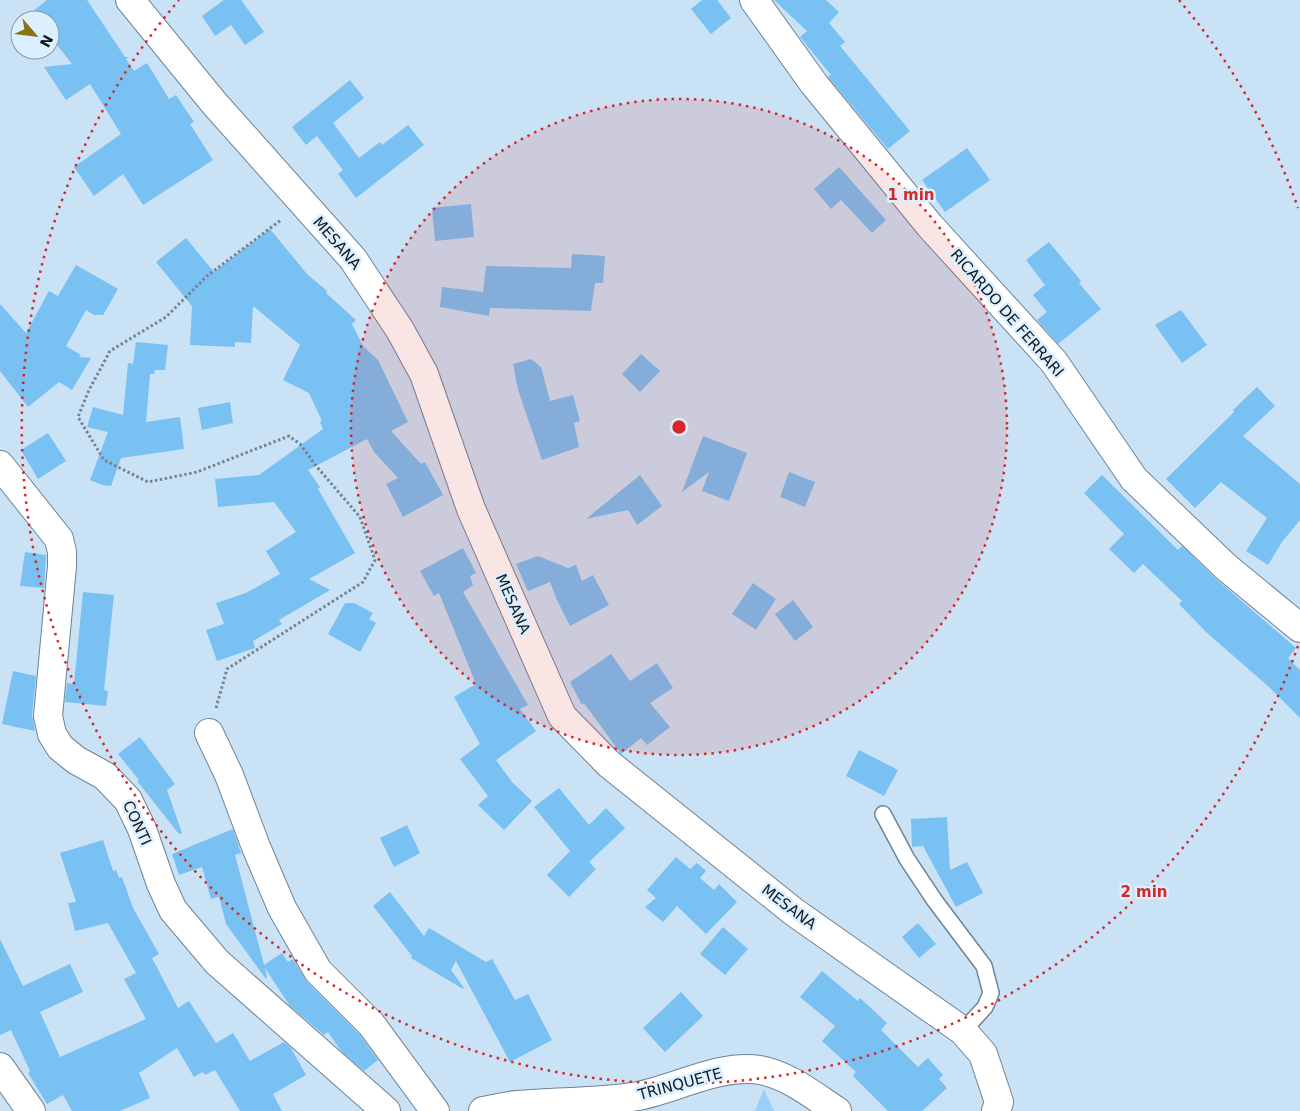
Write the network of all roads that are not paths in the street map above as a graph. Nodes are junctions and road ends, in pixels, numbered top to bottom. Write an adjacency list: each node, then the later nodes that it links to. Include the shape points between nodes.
1 (130, 0): 7 (street, MESANA, via 214,103 353,259 400,330 424,374 471,509 562,716 609,764 794,912)
2 (754, 0): 4 (street, RICARDO DE FERRARI, via 814,84 930,226 1054,362 1134,479 1226,567)
3 (0, 465): 10 (street, CONTI, via 58,539 62,552 48,716 52,734 60,747 105,776 128,800 173,910 217,962)
4 (1300, 628)
5 (209, 733): 11 (street, via 282,908 318,971 371,1024)
6 (883, 814): 7 (lane, via 907,860 984,966 991,993 985,1007)
7 (962, 1031): 14 (street, MESANA, via 983,1054 999,1102)
8 (0, 1067): 9 (street)
9 (32, 1111)
10 (386, 1111)
11 (435, 1111)
12 (483, 1111): 13 (street, TRINQUETE, via 515,1105 632,1096 735,1069 762,1070 805,1089)
13 (837, 1111)
14 (996, 1111)

